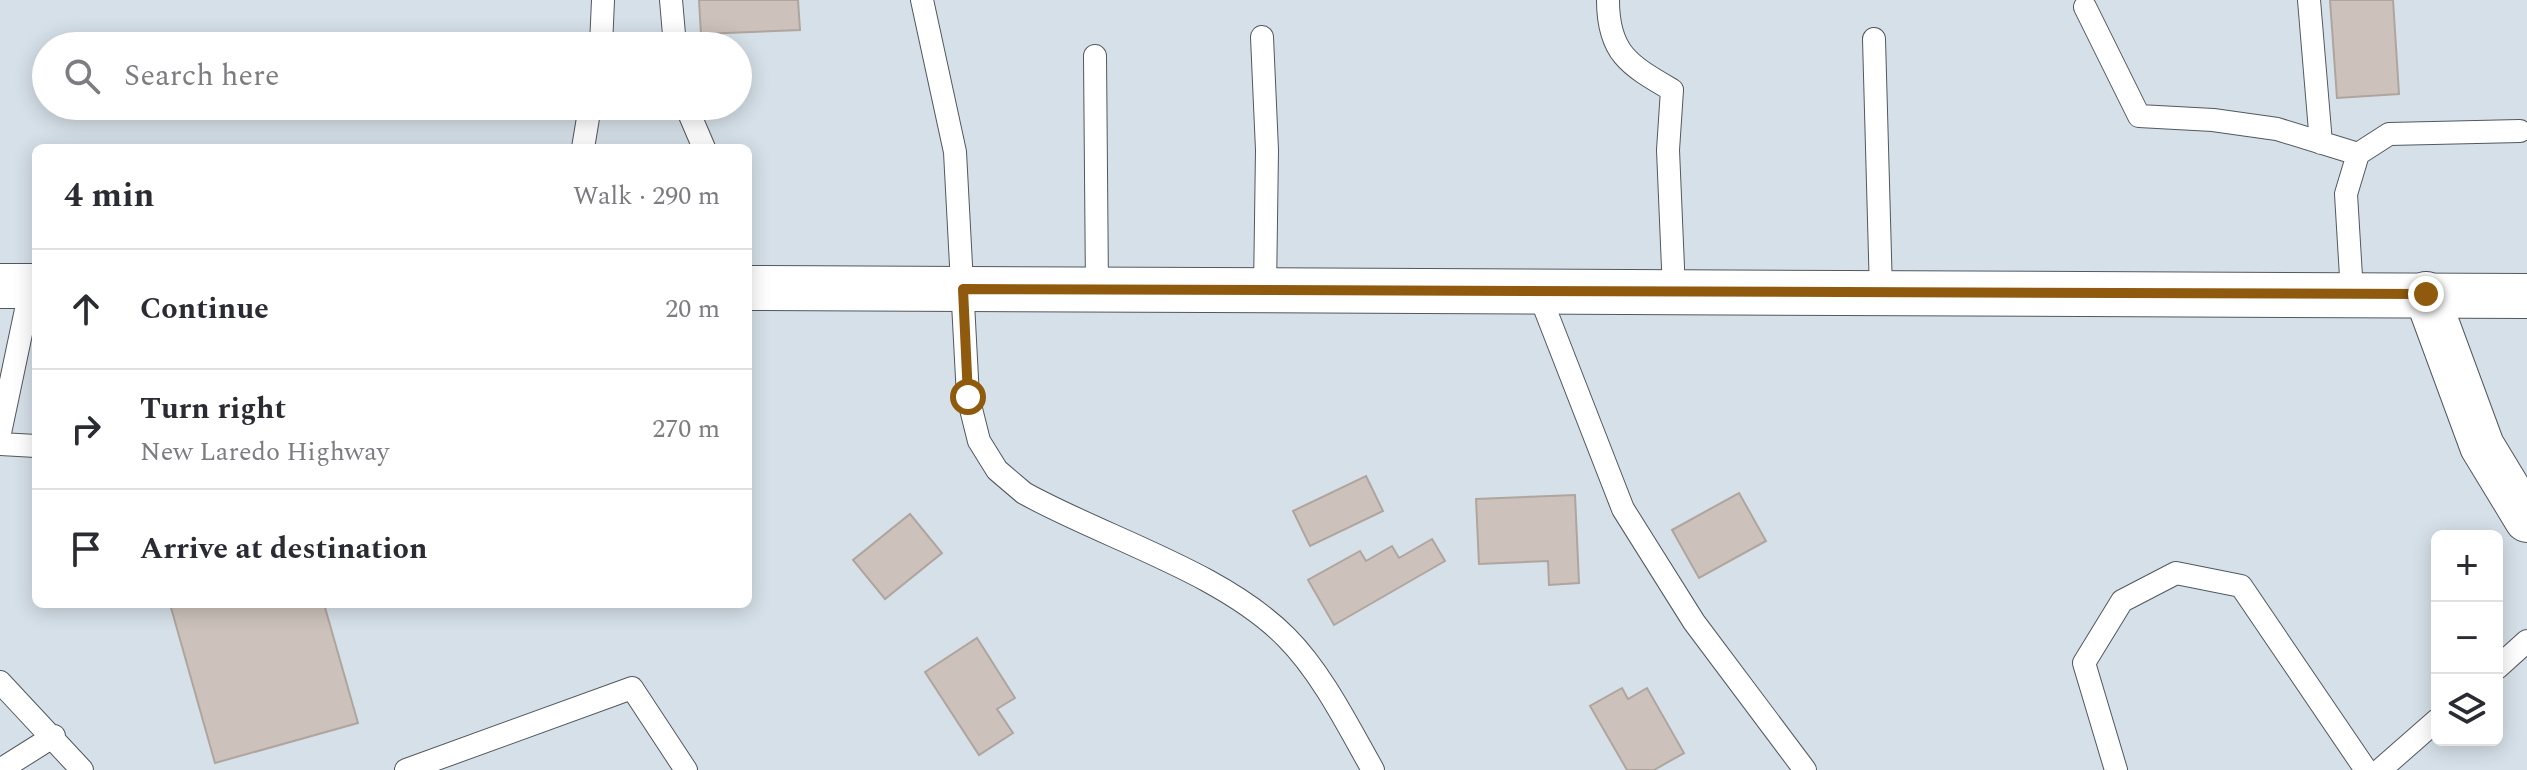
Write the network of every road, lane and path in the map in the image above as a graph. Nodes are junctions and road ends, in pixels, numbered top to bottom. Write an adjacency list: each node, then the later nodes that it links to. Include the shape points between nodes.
1 (603, 0): 7 (lane)
2 (671, 0): 8 (lane)
3 (922, 0): 21 (lane, via 955,152)
4 (1608, 0): 25 (lane, via 1608,22 1619,53 1672,90 1668,150)
5 (2309, 0): 15 (lane)
6 (2085, 7): 15 (lane, via 2139,116 2277,129)
7 (602, 32)
8 (674, 32)
9 (1262, 37): 23 (lane)
10 (1874, 39): 26 (lane)
11 (1095, 56): 22 (lane)
12 (588, 120): 16 (lane)
13 (692, 120): 17 (lane)
14 (2520, 131): 18 (lane, via 2389,134)
15 (2321, 143): 18 (lane)
16 (584, 144)
17 (702, 144)
18 (2358, 154): 27 (lane, via 2346,194)
19 (22, 286): 30 (lane)
20 (752, 288): 21 (main road)
21 (963, 289): 22 (main road); 43 (lane, via 968,397 979,441 997,470 1024,493 1064,515 1235,597 1276,629 1311,669)
22 (1097, 289): 23 (main road)
23 (1265, 290): 24 (main road)
24 (1538, 291): 25 (main road); 44 (lane, via 1623,509 1694,622)
25 (1674, 291): 26 (main road)
26 (1881, 292): 27 (main road)
27 (2352, 293): 28 (main road)
28 (2426, 294): 29 (main road); 33 (main road, via 2482,446)
29 (2527, 296)
30 (0, 433)
31 (0, 444): 32 (lane)
32 (32, 446)
33 (2527, 520)
34 (2527, 641): 35 (lane)
35 (2503, 663)
36 (0, 682): 38 (lane)
37 (2431, 725): 47 (lane)
38 (54, 736): 39 (lane); 40 (lane)
39 (0, 770)
40 (82, 770)
41 (406, 770): 42 (lane, via 632,688)
42 (686, 770)
43 (1373, 770)
44 (1805, 770)
45 (2116, 770): 46 (lane, via 2084,663 2122,601 2176,573 2241,586)
46 (2366, 770)
47 (2380, 770)

